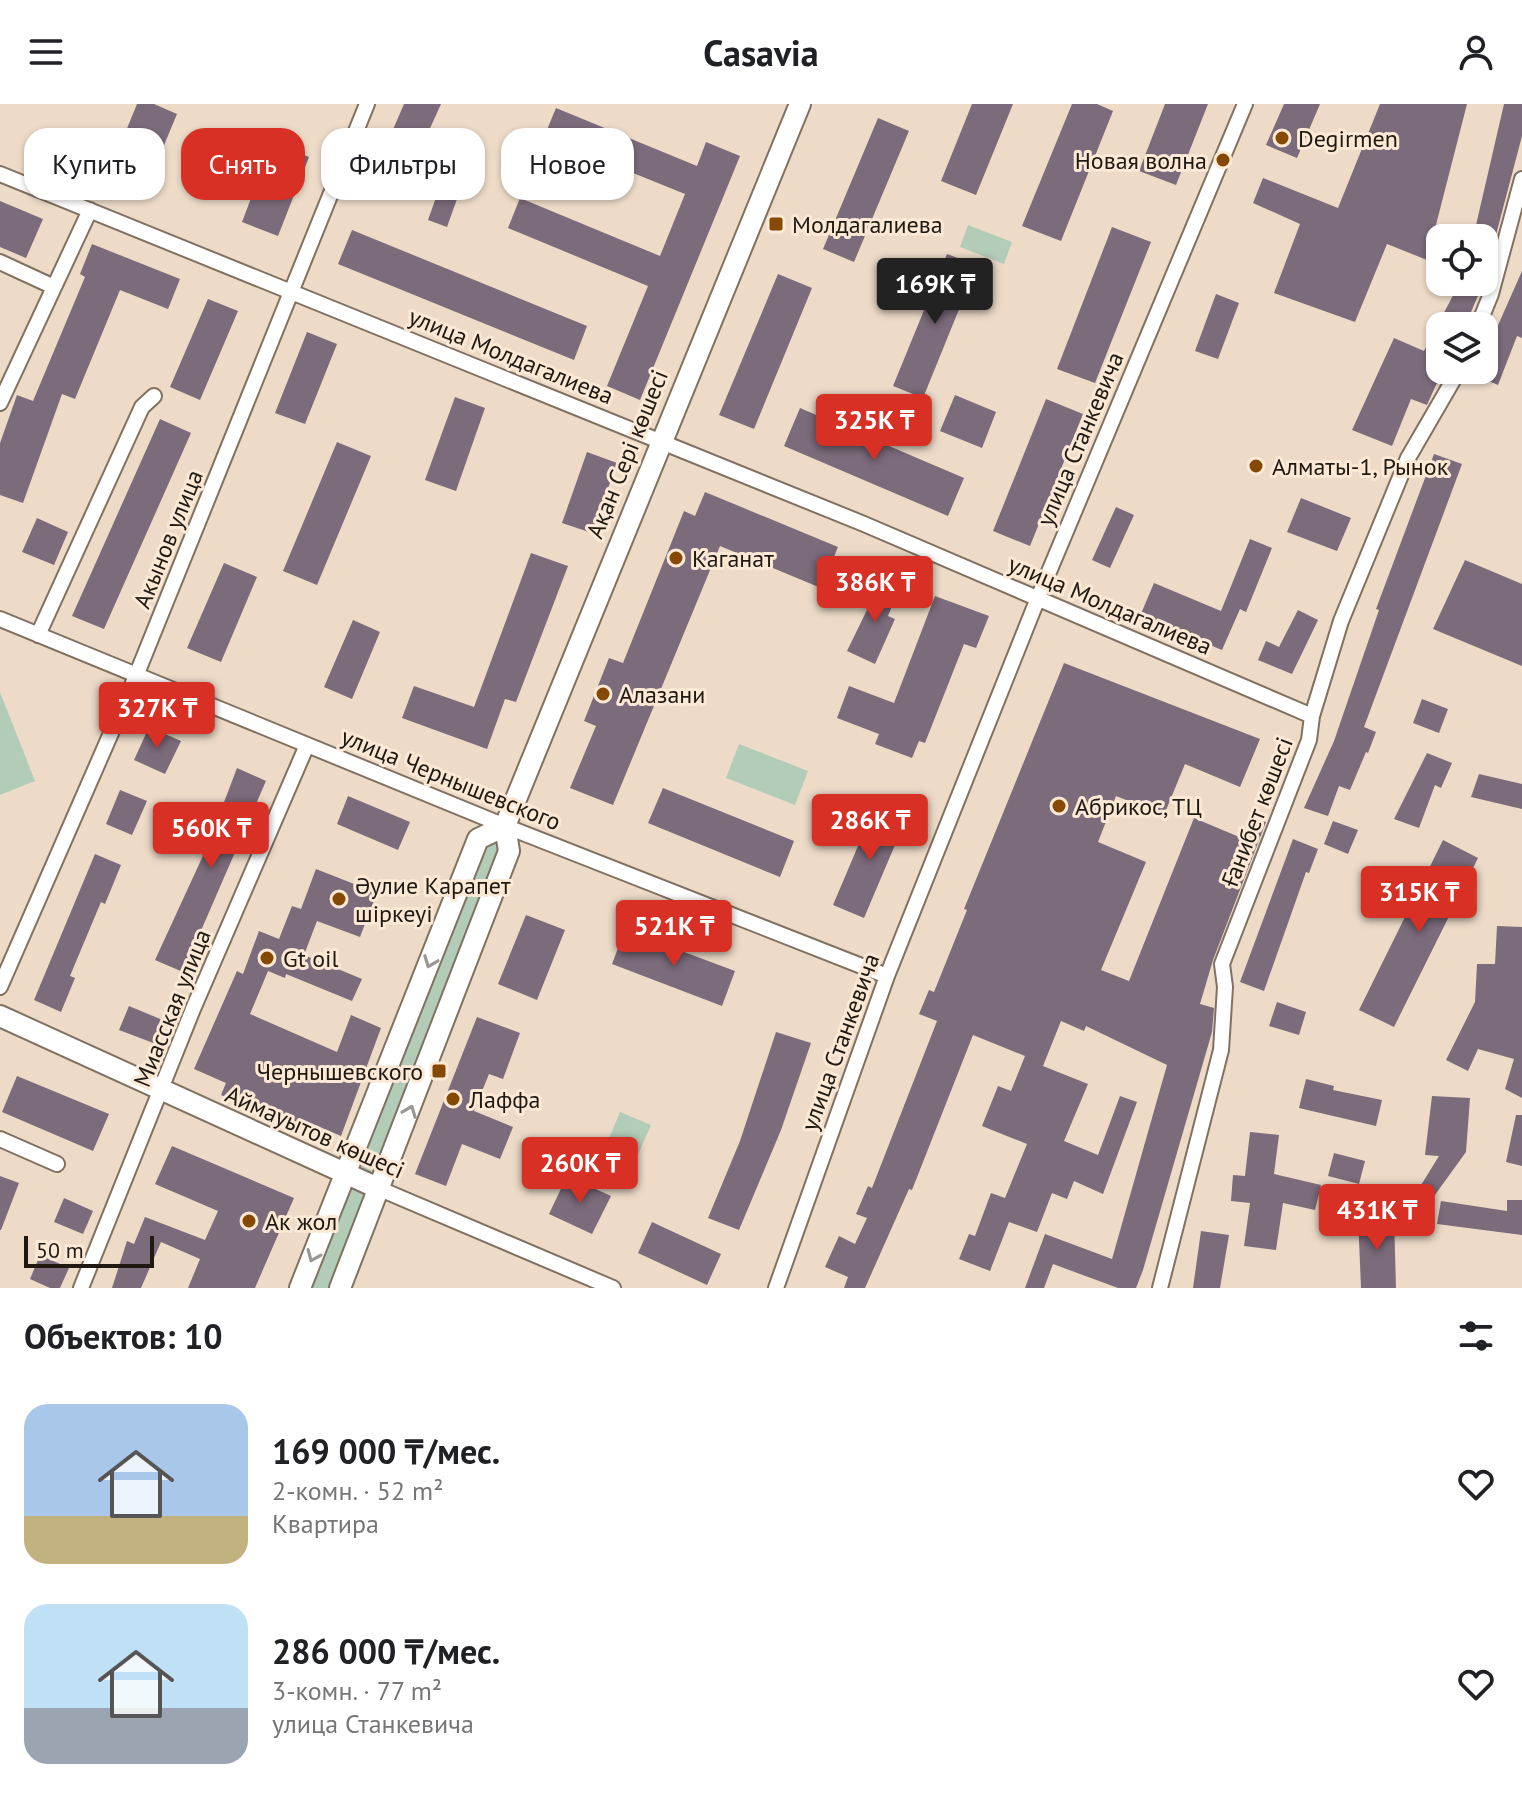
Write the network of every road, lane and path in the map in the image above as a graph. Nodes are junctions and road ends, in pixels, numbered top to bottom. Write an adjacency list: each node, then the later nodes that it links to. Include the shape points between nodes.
1 (367, 104): 9 (street, Акынов улица)
2 (800, 104): 14 (street, Ақан Сері көшесі)
3 (1245, 104): 15 (street, улица Станкевича)
4 (0, 174): 6 (street, улица Молдагалиева)
5 (1522, 179): 10 (street)
6 (90, 210): 8 (street); 9 (street, улица Молдагалиева)
7 (0, 262): 8 (street)
8 (54, 287): 13 (street)
9 (292, 292): 14 (street, улица Молдагалиева); 18 (street, Акынов улица)
10 (1484, 312)
11 (1451, 384): 19 (street, Ғанибет көшесі, via 1408,458 1341,621)
12 (154, 396): 17 (street, via 142,407)
13 (0, 403)
14 (660, 440): 15 (street, улица Молдагалиева); 21 (street, Ақан Сері көшесі)
15 (1038, 598): 19 (street, улица Молдагалиева); 22 (street, улица Станкевича)
16 (0, 619): 17 (street, улица Чернышевского)
17 (38, 635): 18 (street, улица Чернышевского)
18 (136, 676): 20 (street, улица Чернышевского); 23 (street, Акынов улица)
19 (1312, 716): 35 (street, Ғанибет көшесі, via 1309,740 1222,964 1221,1050)
20 (307, 745): 21 (street, улица Чернышевского); 25 (street, Миасская улица)
21 (505, 826): 22 (street, улица Чернышевского); 28 (street, one-way to 28, via 478,839); 29 (street, Ақан Сері көшесі, one-way to 21, via 509,851)
22 (887, 976): 34 (street, улица Станкевича)
23 (0, 987)
24 (0, 1016): 25 (street, Аймауытов көшесі)
25 (162, 1092): 28 (street, Аймауытов көшесі); 30 (street, Миасская улица)
26 (0, 1139): 27 (street)
27 (57, 1164)
28 (347, 1175): 29 (street, Аймауытов көшесі); 31 (street, one-way to 31)
29 (380, 1189): 32 (street, Ақан Сері көшесі); 33 (street, Аймауытов көшесі)
30 (81, 1288)
31 (300, 1288)
32 (340, 1288)
33 (613, 1288)
34 (776, 1288)
35 (1160, 1288)

